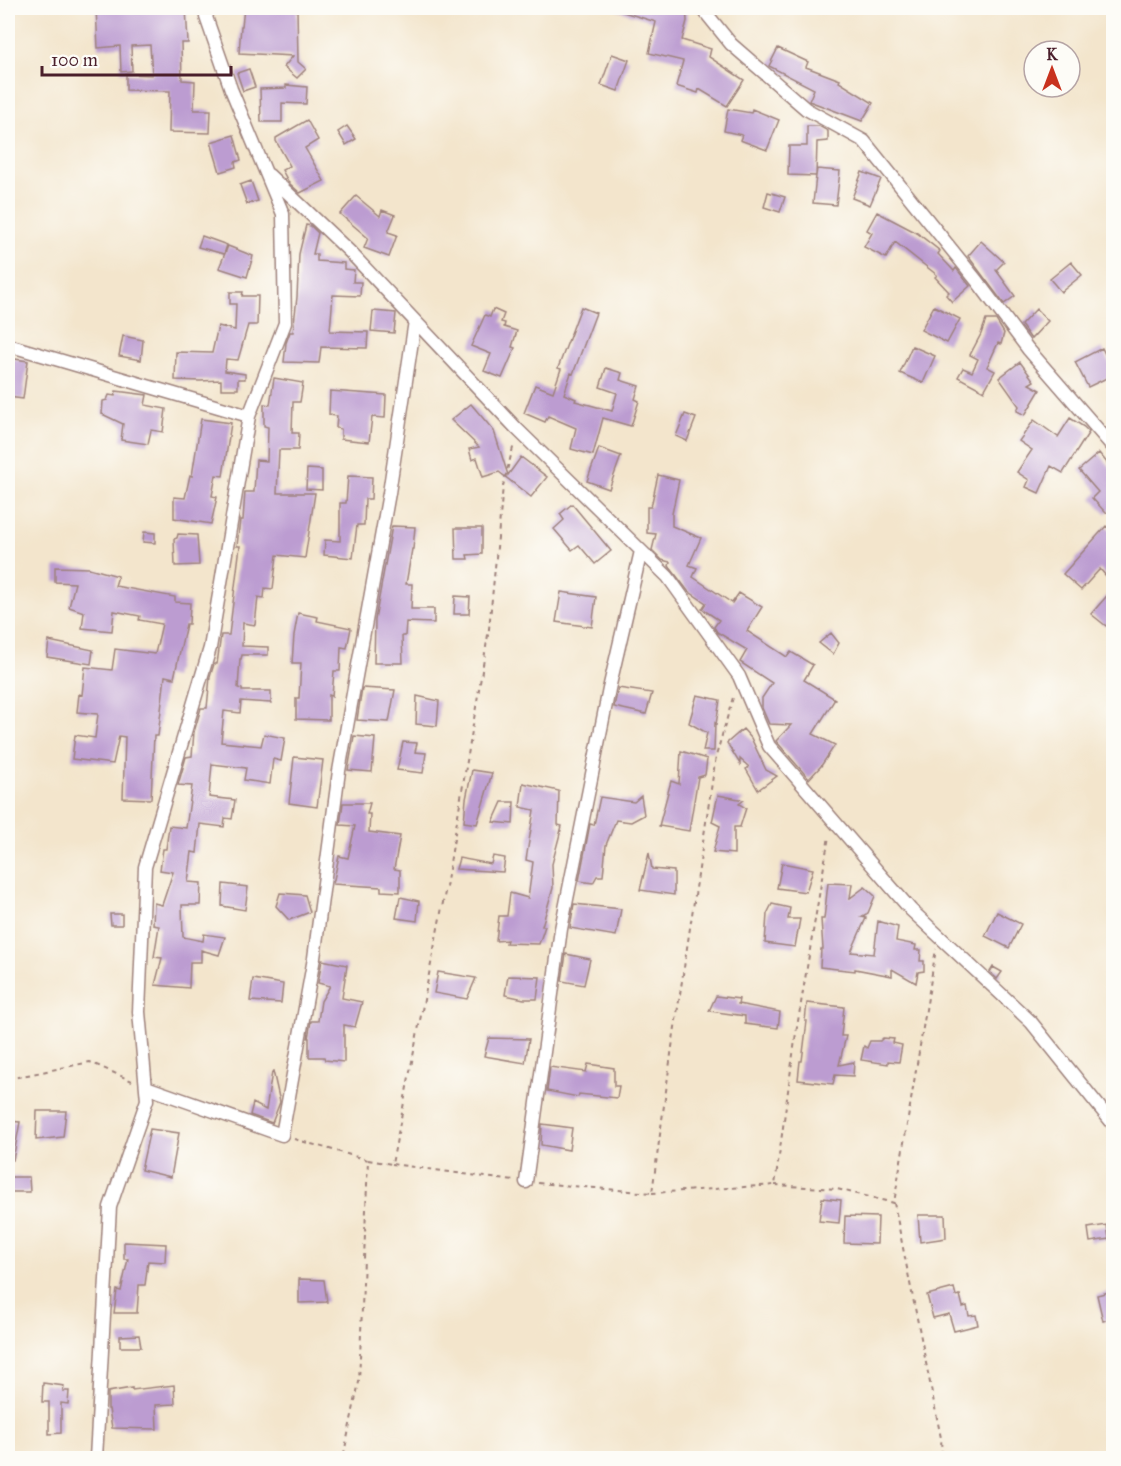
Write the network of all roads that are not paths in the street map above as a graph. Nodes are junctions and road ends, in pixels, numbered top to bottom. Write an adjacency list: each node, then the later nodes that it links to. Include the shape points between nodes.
1 (209, 8): 3 (street, via 206,17 231,89)
2 (702, 8): 7 (street, via 731,44 807,109 864,141 1028,349)
3 (266, 172): 4 (street); 6 (street, via 283,214 285,323)
4 (415, 321): 8 (street); 9 (street, via 389,493 339,771 314,958 282,1135)
5 (8, 345): 6 (street)
6 (249, 416): 9 (street, via 210,648 145,867 139,1012)
7 (1113, 448)
8 (641, 551): 10 (street, via 668,577 739,676 769,746 911,910 1031,1022); 11 (street, via 561,929)
9 (146, 1087): 12 (street, via 147,1100 110,1207)
10 (1113, 1125)
11 (526, 1182)
12 (96, 1458)

